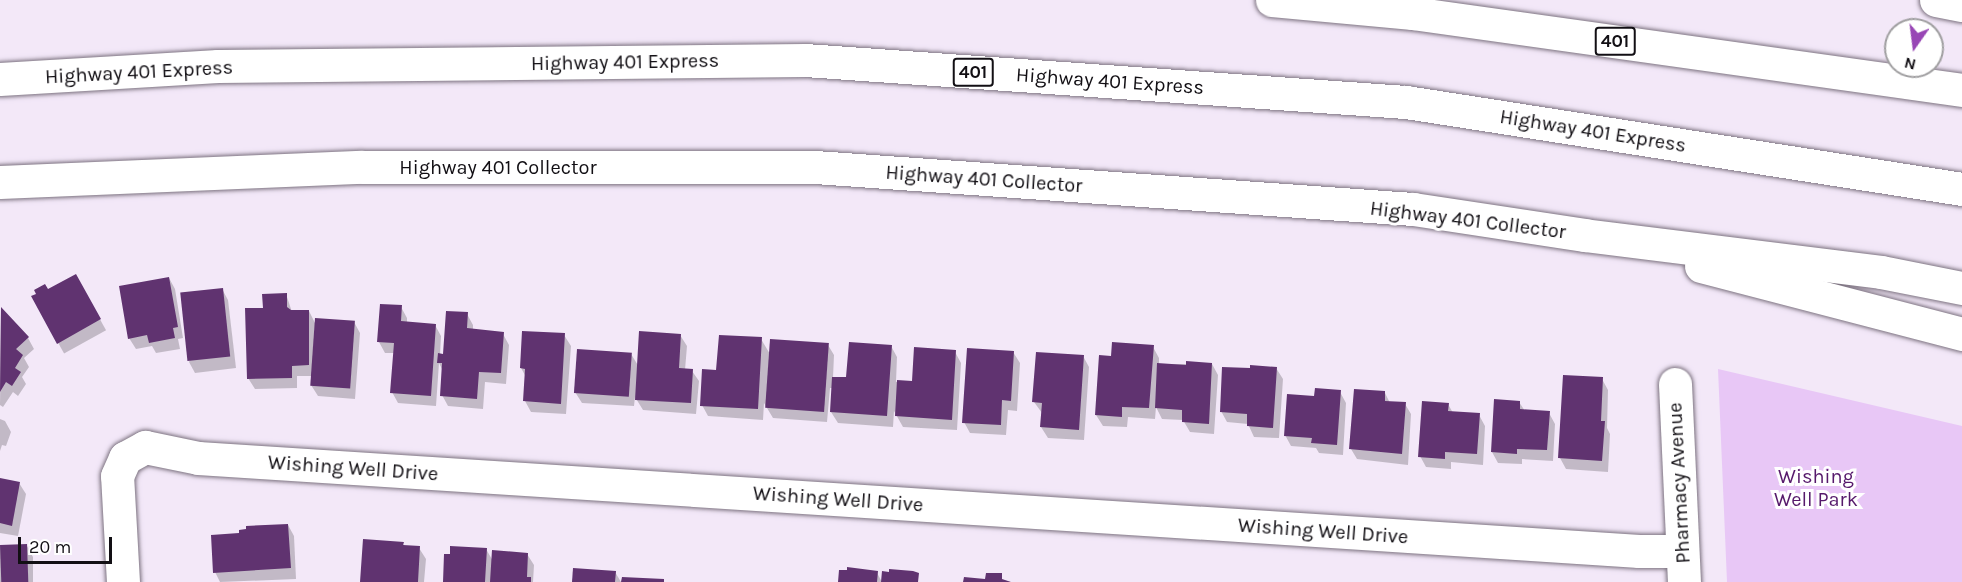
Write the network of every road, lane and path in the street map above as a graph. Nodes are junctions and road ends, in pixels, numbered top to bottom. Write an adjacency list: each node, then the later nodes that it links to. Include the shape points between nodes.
1 (1272, 0): 5 (main road, 401, via 1412,13)
2 (1936, 0): 3 (main road)
3 (1962, 5)
4 (0, 79): 7 (main road, Highway 401 Express / 401, via 218,66 805,60 1406,102)
5 (1962, 90)
6 (0, 182): 8 (main road, Highway 401 Collector, via 362,167 815,167 1413,209)
7 (1962, 189)
8 (1584, 235): 9 (main road, Highway 401 Collector, via 1881,272); 10 (main road)
9 (1962, 288)
10 (1962, 334)
11 (1675, 384): 12 (main road, Pharmacy Avenue)
12 (1683, 567): 13 (main road, Wishing Well Drive, via 1615,550 198,458 145,447 125,458 117,476)
13 (123, 582)

